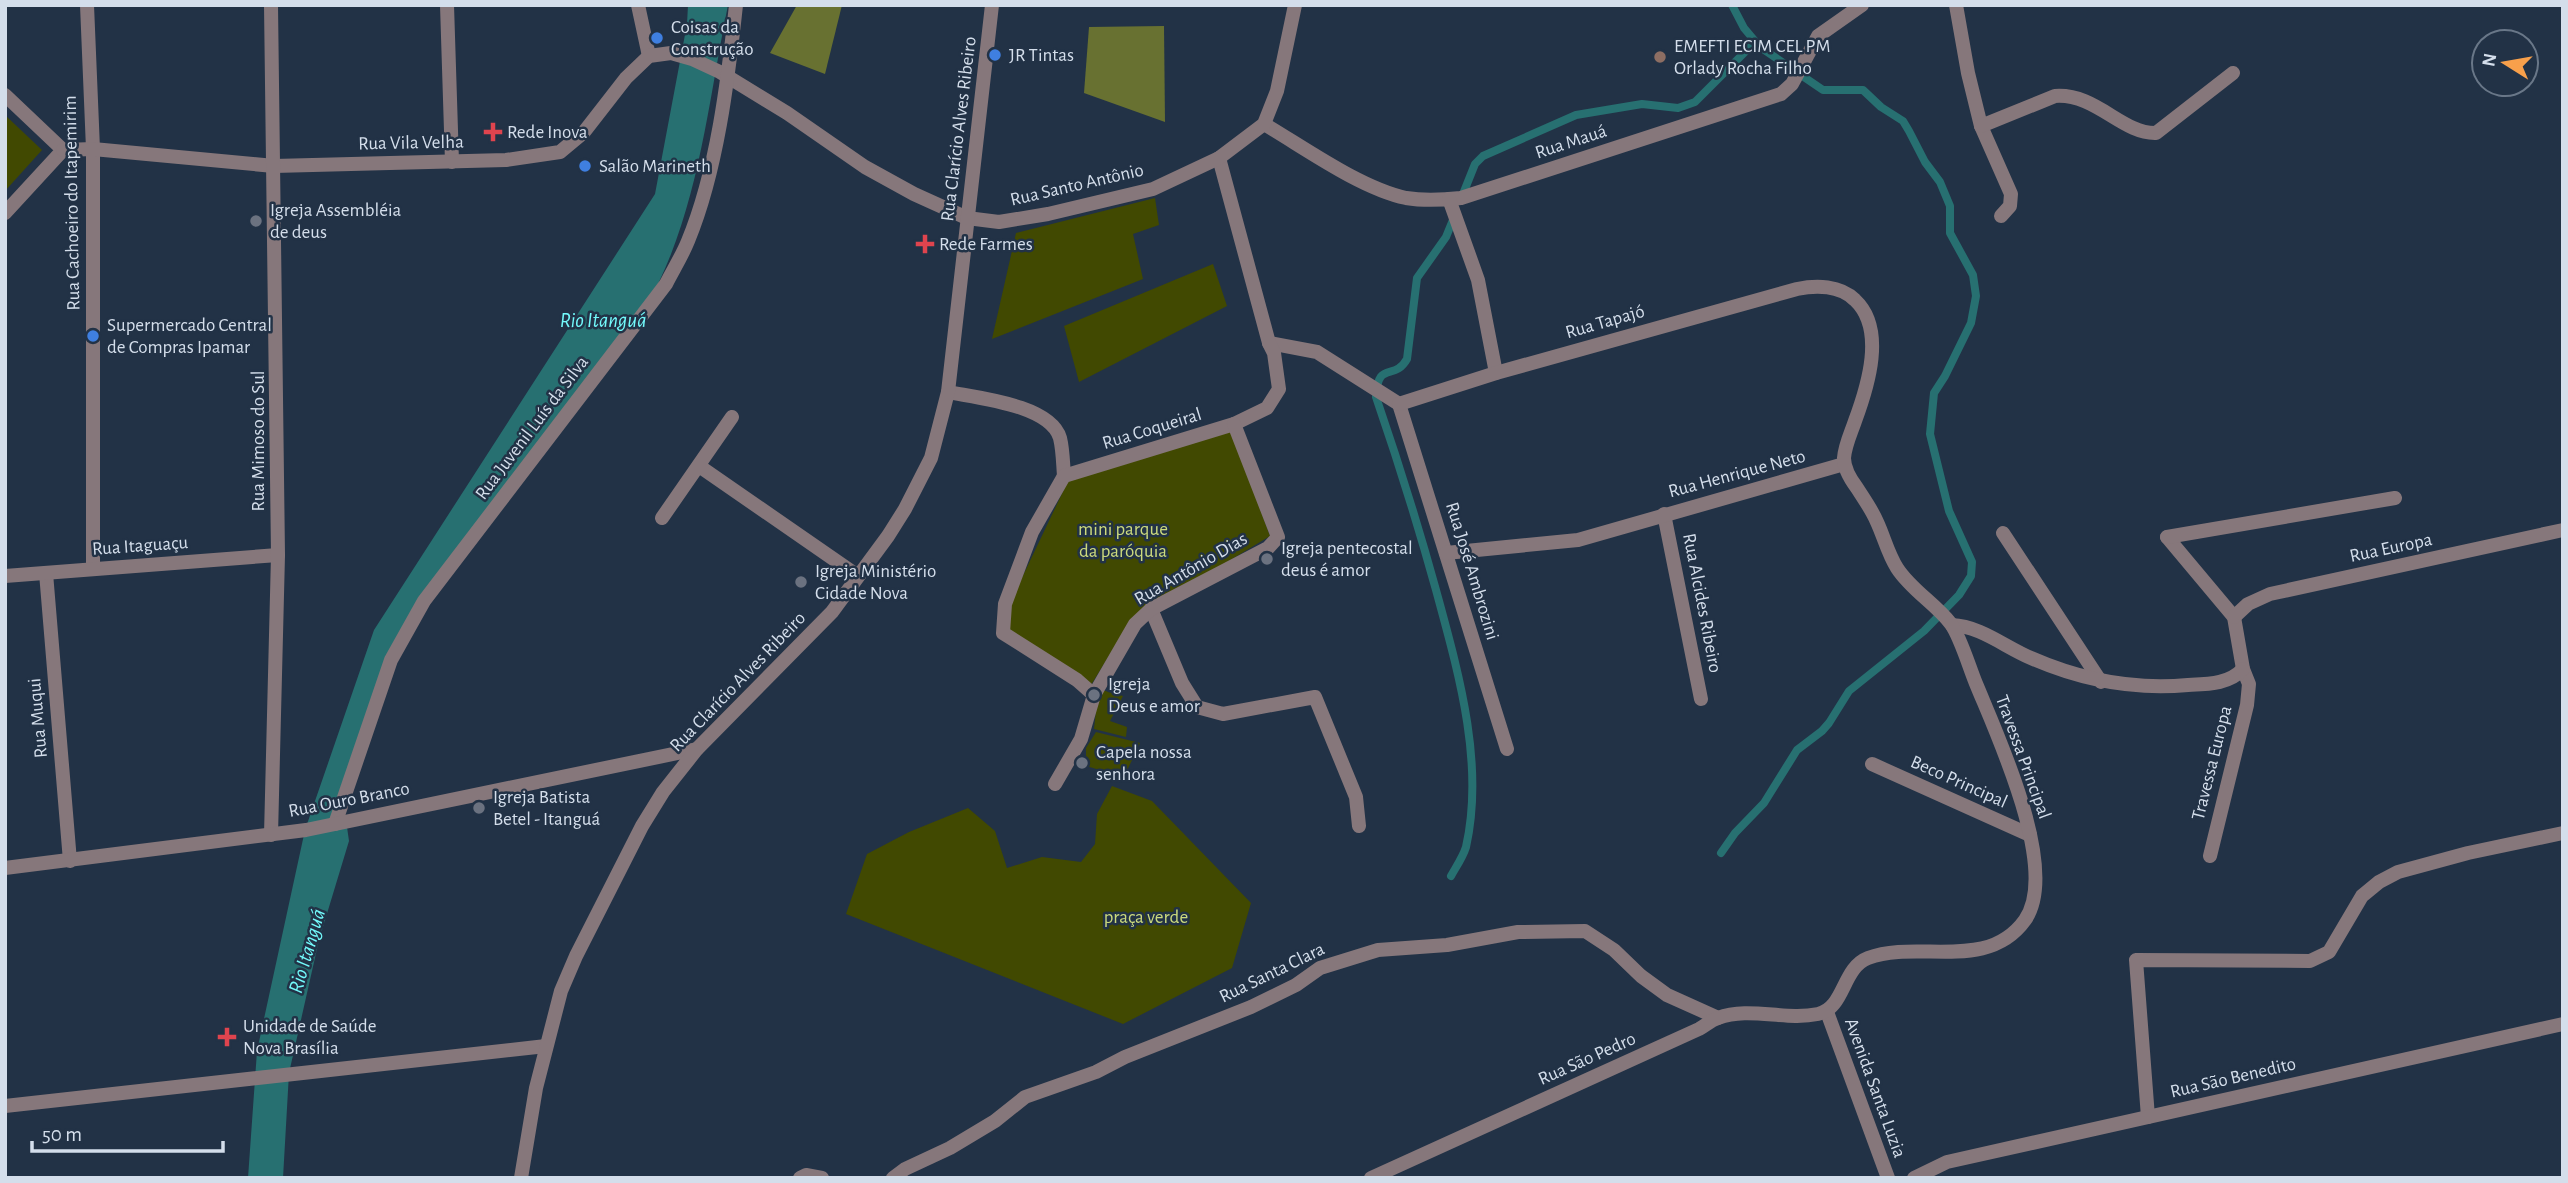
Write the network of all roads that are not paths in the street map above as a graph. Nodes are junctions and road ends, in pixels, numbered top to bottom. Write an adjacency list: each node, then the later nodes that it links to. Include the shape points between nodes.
1 (87, 5): 16 (street, Rua Cachoeiro do Itapemirim)
2 (271, 5): 20 (street, Rua Mimoso do Sul)
3 (447, 5): 19 (street)
4 (638, 5): 10 (street)
5 (736, 5): 12 (street, Rua Juvenil Luís da Silva)
6 (992, 5): 24 (street, Rua Clarício Alves Ribeiro)
7 (1296, 5): 14 (street, via 1277,91)
8 (1862, 5): 21 (street, Rua Mauá, via 1814,41 1792,84 1781,94)
9 (1956, 5): 15 (street)
10 (649, 56): 12 (street, via 671,53); 19 (street, Rua Vila Velha, via 561,152)
11 (2233, 73): 15 (street, via 2156,133 2134,129 2099,107 2068,95)
12 (724, 76): 24 (street, via 865,167); 56 (street, Rua Juvenil Luís da Silva, via 704,192 688,242 666,284 424,601 391,660)
13 (5, 95): 17 (street)
14 (1264, 124): 18 (street, Rua Santo Antônio); 21 (street, Rua Mauá, via 1380,190 1407,198)
15 (1981, 126): 23 (street, via 2011,194 2010,206)
16 (93, 149): 17 (street, Rua Vila Velha); 20 (street, Rua Vila Velha); 41 (street, Rua Cachoeiro do Itapemirim)
17 (63, 150): 22 (street)
18 (1219, 158): 24 (street, Rua Santo Antônio, via 1153,188 1048,214 999,222); 25 (street, Rua Coqueiral)
19 (452, 162): 20 (street, Rua Vila Velha)
20 (274, 166): 40 (street, Rua Mimoso do Sul)
21 (1449, 200): 26 (street, via 1478,281)
22 (5, 213)
23 (2001, 216)
24 (967, 218): 27 (street, Rua Clarício Alves Ribeiro)
25 (1269, 343): 28 (street, via 1317,352); 30 (street, Rua Coqueiral, via 1279,389 1267,408)
26 (1496, 373): 28 (street, Rua Tapajó); 31 (street, Rua Tapajó, via 1781,293 1824,287 1851,296 1867,314 1870,327 1871,359)
27 (948, 392): 33 (street, via 1017,405 1041,416 1059,436); 44 (street, Rua Clarício Alves Ribeiro, via 931,458 905,509)
28 (1399, 404): 39 (street, Rua José Ambrozini)
29 (732, 417): 32 (street)
30 (1234, 424): 33 (street, Rua Coqueiral); 45 (street, Rua Antônio Dias, via 1278,537 1268,548)
31 (1844, 464): 35 (street, Rua Henrique Neto); 47 (street, via 1877,520 1898,569)
32 (699, 466): 36 (street); 44 (street)
33 (1064, 476): 50 (street, via 1032,532 1005,604 1003,633)
34 (2395, 498): 46 (street, via 2167,537)
35 (1664, 514): 39 (street, Rua Henrique Neto, via 1578,540); 51 (street, Rua Alcides Ribeiro)
36 (662, 518)
37 (2563, 530): 46 (street, Rua Europa, via 2270,594)
38 (2003, 533): 49 (street)
39 (1447, 553): 53 (street, Rua José Ambrozini)
40 (278, 555): 41 (street, Rua Itaguaçu); 59 (street, Rua Mimoso do Sul)
41 (93, 569): 42 (street, Rua Itaguaçu)
42 (46, 573): 43 (street, Rua Itaguaçu); 62 (street, Rua Muqui)
43 (5, 576)
44 (858, 576): 52 (street, Rua Clarício Alves Ribeiro, via 809,637)
45 (1151, 609): 50 (street, Rua Antônio Dias, via 1135,624); 57 (street, via 1197,707 1223,715 1315,697 1356,797)
46 (2234, 617): 48 (street, Travessa Europa)
47 (1952, 625): 49 (street, via 1965,626 2029,658); 60 (street, Travessa Principal, via 2011,769)
48 (2243, 669): 49 (street, via 2233,680 2204,684); 61 (street, Travessa Europa, via 2248,697)
49 (2101, 682)
50 (1094, 695): 55 (street, Rua Antônio Dias, via 1081,739)
51 (1701, 699)
52 (696, 749): 56 (street, Rua Ouro Branco); 67 (street, Rua Clarício Alves Ribeiro, via 663,792 618,871 561,991)
53 (1507, 750)
54 (1872, 764): 60 (street, Beco Principal)
55 (1055, 784)
56 (335, 824): 59 (street, Rua Ouro Branco)
57 (1359, 826)
58 (2563, 833): 69 (street, via 2398,872 2362,896 2329,952 2310,961 2136,960)
59 (271, 835): 62 (street, Rua Ouro Branco)
60 (2030, 835): 64 (street, Travessa Principal, via 2033,903 2013,932 1974,951 1934,950 1866,959)
61 (2210, 856)
62 (70, 861): 63 (street, Rua Ouro Branco)
63 (5, 868)
64 (1826, 1012): 65 (street, Rua São Pedro); 75 (street, Avenida Santa Luzia)
65 (1718, 1018): 73 (street, Rua Santa Clara, via 1667,995 1585,931 1518,932 1447,945 1378,950 1320,968 1251,1007 1025,1097 984,1128); 74 (street, Rua São Pedro)
66 (2563, 1024): 69 (street, Rua São Benedito)
67 (546, 1046): 68 (street); 70 (street, Rua Clarício Alves Ribeiro)
68 (5, 1106)
69 (2148, 1116): 76 (street, Rua São Benedito, via 1947,1162)
70 (521, 1178)
71 (800, 1178): 72 (street)
72 (822, 1178)
73 (893, 1178)
74 (1371, 1178)
75 (1888, 1178)
76 (1914, 1178)

